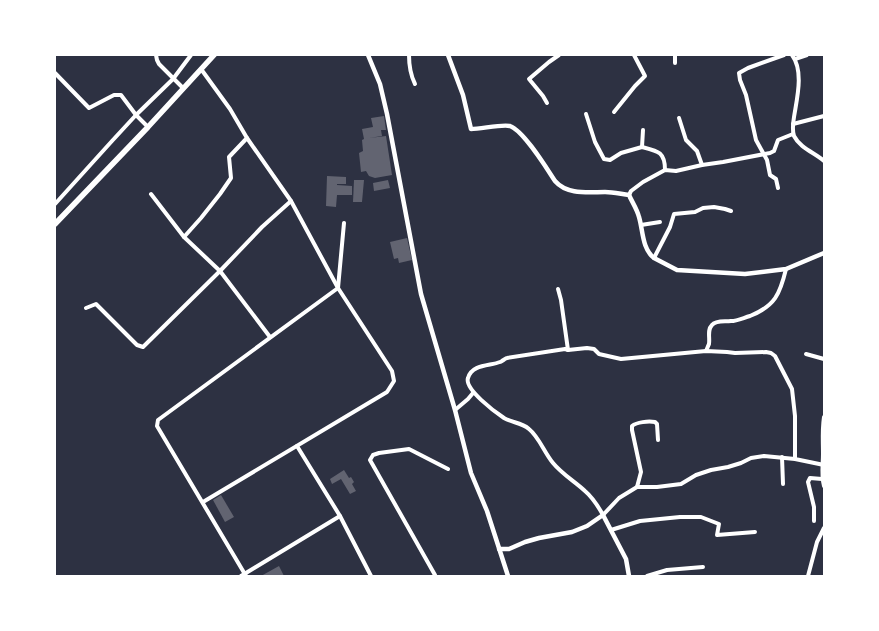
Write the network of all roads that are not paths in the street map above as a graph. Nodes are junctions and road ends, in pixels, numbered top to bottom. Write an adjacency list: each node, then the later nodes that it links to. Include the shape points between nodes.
1 (156, 55): 16 (street, via 159,64)
2 (190, 55): 16 (street)
3 (214, 55): 14 (highway)
4 (368, 55): 61 (street, via 380,84 421,294)
5 (409, 55): 17 (street)
6 (448, 55): 39 (street, via 471,129 510,126 515,129 559,186 565,189)
7 (560, 55): 19 (street, via 529,79)
8 (634, 55): 20 (street, via 645,76)
9 (675, 55): 13 (street)
10 (784, 55): 32 (street, via 738,73 756,140)
11 (807, 55): 12 (street)
12 (794, 57): 25 (street, via 799,89)
13 (675, 63)
14 (201, 69): 18 (highway); 29 (street)
15 (55, 73): 22 (street, via 89,108 120,94)
16 (173, 78): 18 (street); 22 (street)
17 (414, 84)
18 (183, 88): 26 (highway)
19 (547, 103)
20 (614, 112)
21 (586, 114): 30 (street, via 604,159 610,160)
22 (136, 115): 26 (street); 41 (street)
23 (824, 116): 25 (street)
24 (679, 118): 35 (street, via 686,140 697,151)
25 (793, 124): 28 (street)
26 (148, 127): 45 (highway)
27 (644, 130): 30 (street)
28 (793, 134): 32 (street, via 778,140 774,151); 33 (street, via 799,143)
29 (247, 138): 40 (street); 47 (street, via 229,158 231,178)
30 (642, 147): 36 (street, via 663,155)
31 (824, 152): 33 (street)
32 (764, 154): 35 (street); 37 (street)
33 (818, 156): 34 (street)
34 (824, 161)
35 (702, 165): 36 (street)
36 (665, 170): 39 (street)
37 (778, 188)
38 (150, 194): 47 (street)
39 (629, 194): 46 (street)
40 (291, 201): 51 (street); 52 (street)
41 (55, 204)
42 (731, 211): 49 (street, via 714,207 674,214)
43 (660, 222): 46 (street)
44 (344, 223): 52 (street)
45 (55, 224)
46 (641, 225): 49 (street, via 646,249)
47 (184, 237): 51 (street)
48 (824, 252): 50 (street)
49 (654, 258): 50 (street, via 677,270 745,274)
50 (786, 269): 57 (street, via 780,290 762,311 736,321 715,322 711,326)
51 (220, 271): 54 (street, via 144,347 137,345 96,304); 55 (street)
52 (338, 288): 55 (street); 64 (street, via 392,371 394,381 387,392)
53 (558, 288): 56 (street)
54 (86, 308)
55 (270, 337): 73 (street, via 158,420 156,426)
56 (568, 350): 57 (street, via 594,349 599,354 620,359); 60 (street, via 513,356 478,367 466,380)
57 (706, 351): 66 (street, via 766,352 775,356 792,390)
58 (806, 354): 59 (street)
59 (824, 359)
60 (473, 393): 61 (street); 74 (street, via 505,419 528,428 552,462 585,491)
61 (454, 410): 80 (street, via 471,473)
62 (824, 417): 67 (street)
63 (658, 440): 72 (street, via 655,422 632,426 641,472)
64 (297, 446): 73 (street); 75 (street)
65 (782, 457): 66 (street); 70 (street); 72 (street, via 751,458 696,475 681,484)
66 (795, 459): 67 (street)
67 (823, 465): 69 (street)
68 (448, 469): 84 (street, via 409,449 378,452 370,460)
69 (822, 479): 71 (street); 76 (street, via 810,478 808,482)
70 (783, 484)
71 (824, 486)
72 (637, 487): 74 (street, via 619,498)
73 (203, 502): 82 (street)
74 (603, 515): 78 (street); 80 (street, via 572,532)
75 (340, 516): 82 (street); 83 (street)
76 (814, 521)
77 (824, 528): 88 (street)
78 (611, 530): 79 (street, via 640,521 701,517 719,524 717,535); 86 (street, via 626,559)
79 (755, 532)
80 (499, 549): 85 (street)
81 (703, 567): 87 (street, via 667,570)
82 (243, 575)
83 (371, 576)
84 (434, 576)
85 (508, 576)
86 (629, 576)
87 (647, 576)
88 (808, 576)

